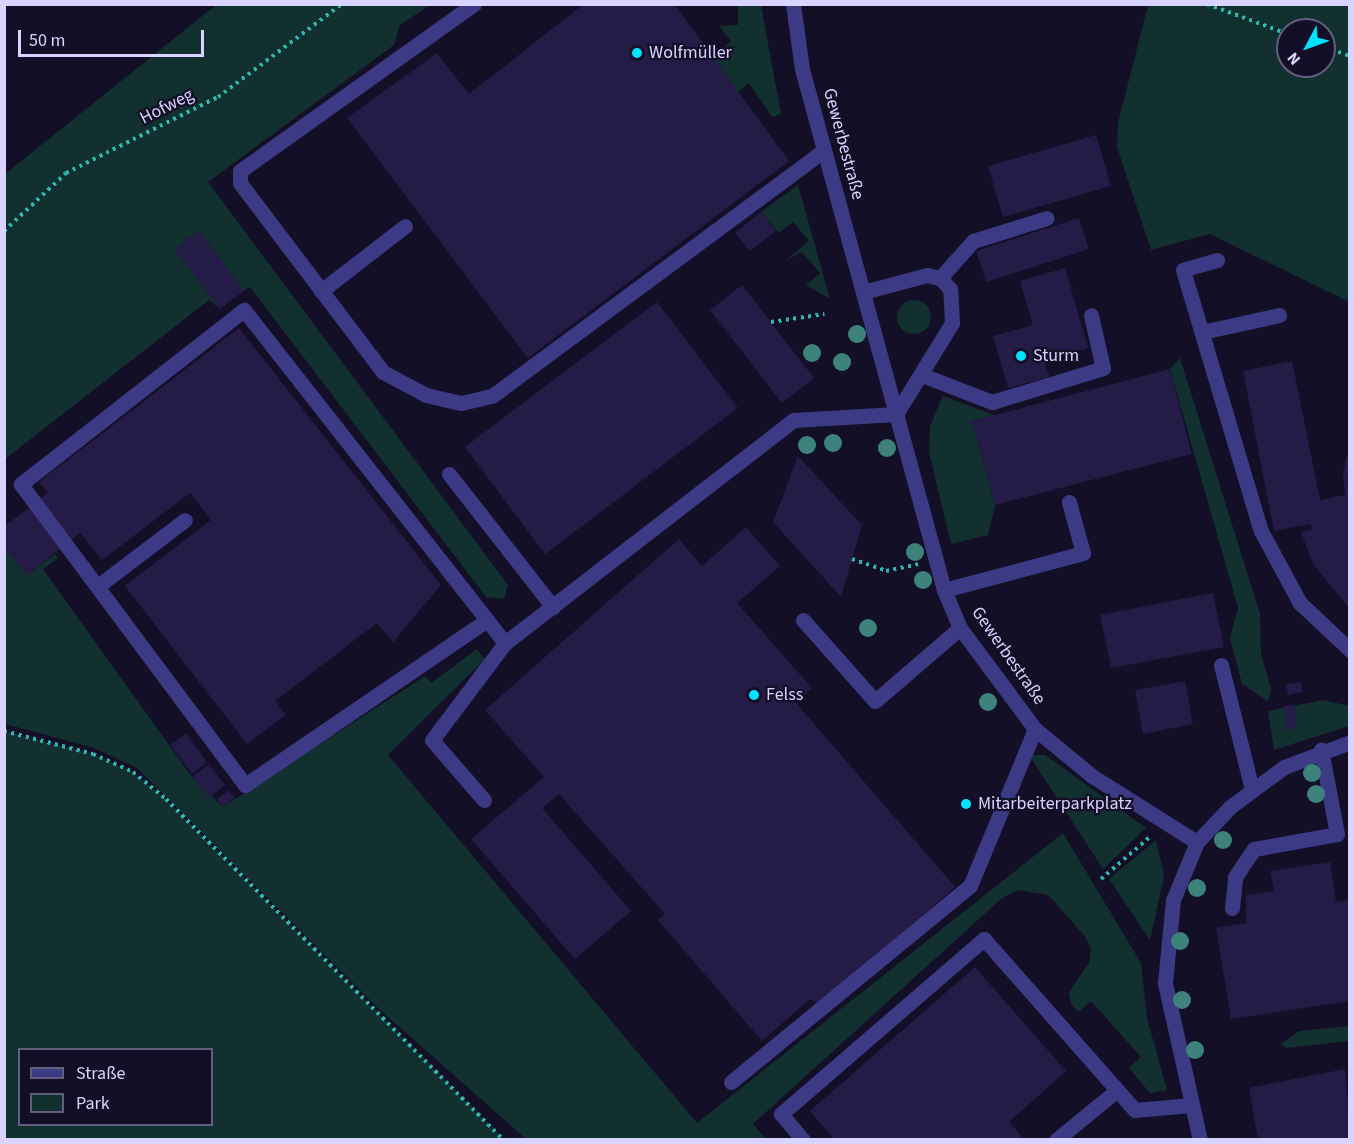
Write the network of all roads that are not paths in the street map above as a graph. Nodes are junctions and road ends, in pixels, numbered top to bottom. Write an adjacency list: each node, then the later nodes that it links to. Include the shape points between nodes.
1 (474, 4): 8 (street, via 240,171 240,183)
2 (793, 4): 3 (street, Gewerbestraße, via 802,69)
3 (824, 150): 8 (street, via 492,396 461,403 426,396 383,372); 9 (street, Gewerbestraße)
4 (1047, 218): 7 (street, via 973,241)
5 (405, 226): 8 (street)
6 (1217, 260): 12 (street, via 1183,270)
7 (940, 278): 9 (street, via 927,275); 13 (street, via 952,297 952,323)
8 (321, 291)
9 (863, 292): 14 (street, Gewerbestraße)
10 (1091, 315): 13 (street, via 1103,368 992,402)
11 (1279, 315): 12 (street)
12 (1202, 332): 25 (street, via 1261,531 1300,603)
13 (922, 375): 14 (street)
14 (896, 414): 19 (street, Gewerbestraße); 20 (street, via 794,420)
15 (449, 474): 20 (street)
16 (1069, 502): 19 (street, via 1083,554)
17 (185, 520): 18 (street)
18 (98, 586): 21 (street, via 245,785); 21 (street, via 21,484 244,310)
19 (944, 590): 23 (street, Gewerbestraße)
20 (553, 607): 24 (street)
21 (487, 620): 24 (street)
22 (803, 620): 23 (street, via 875,701)
23 (960, 628): 27 (street, Gewerbestraße)
24 (505, 643): 31 (street, via 432,740)
25 (1350, 650)
26 (1221, 665): 30 (street)
27 (1035, 729): 32 (street, Gewerbestraße, via 1092,776); 34 (street, via 970,886)
28 (1350, 742): 29 (street)
29 (1321, 749): 30 (street); 33 (street, via 1337,834 1254,849 1235,877)
30 (1252, 789): 32 (street)
31 (484, 800)
32 (1197, 842): 36 (street, via 1166,931 1169,1012)
33 (1232, 908)
34 (731, 1082)
35 (1117, 1090): 36 (street, via 1135,1110); 37 (street, via 984,939 781,1114); 38 (street)
36 (1192, 1105): 39 (street)
37 (803, 1140)
38 (1056, 1140)
39 (1200, 1140)

